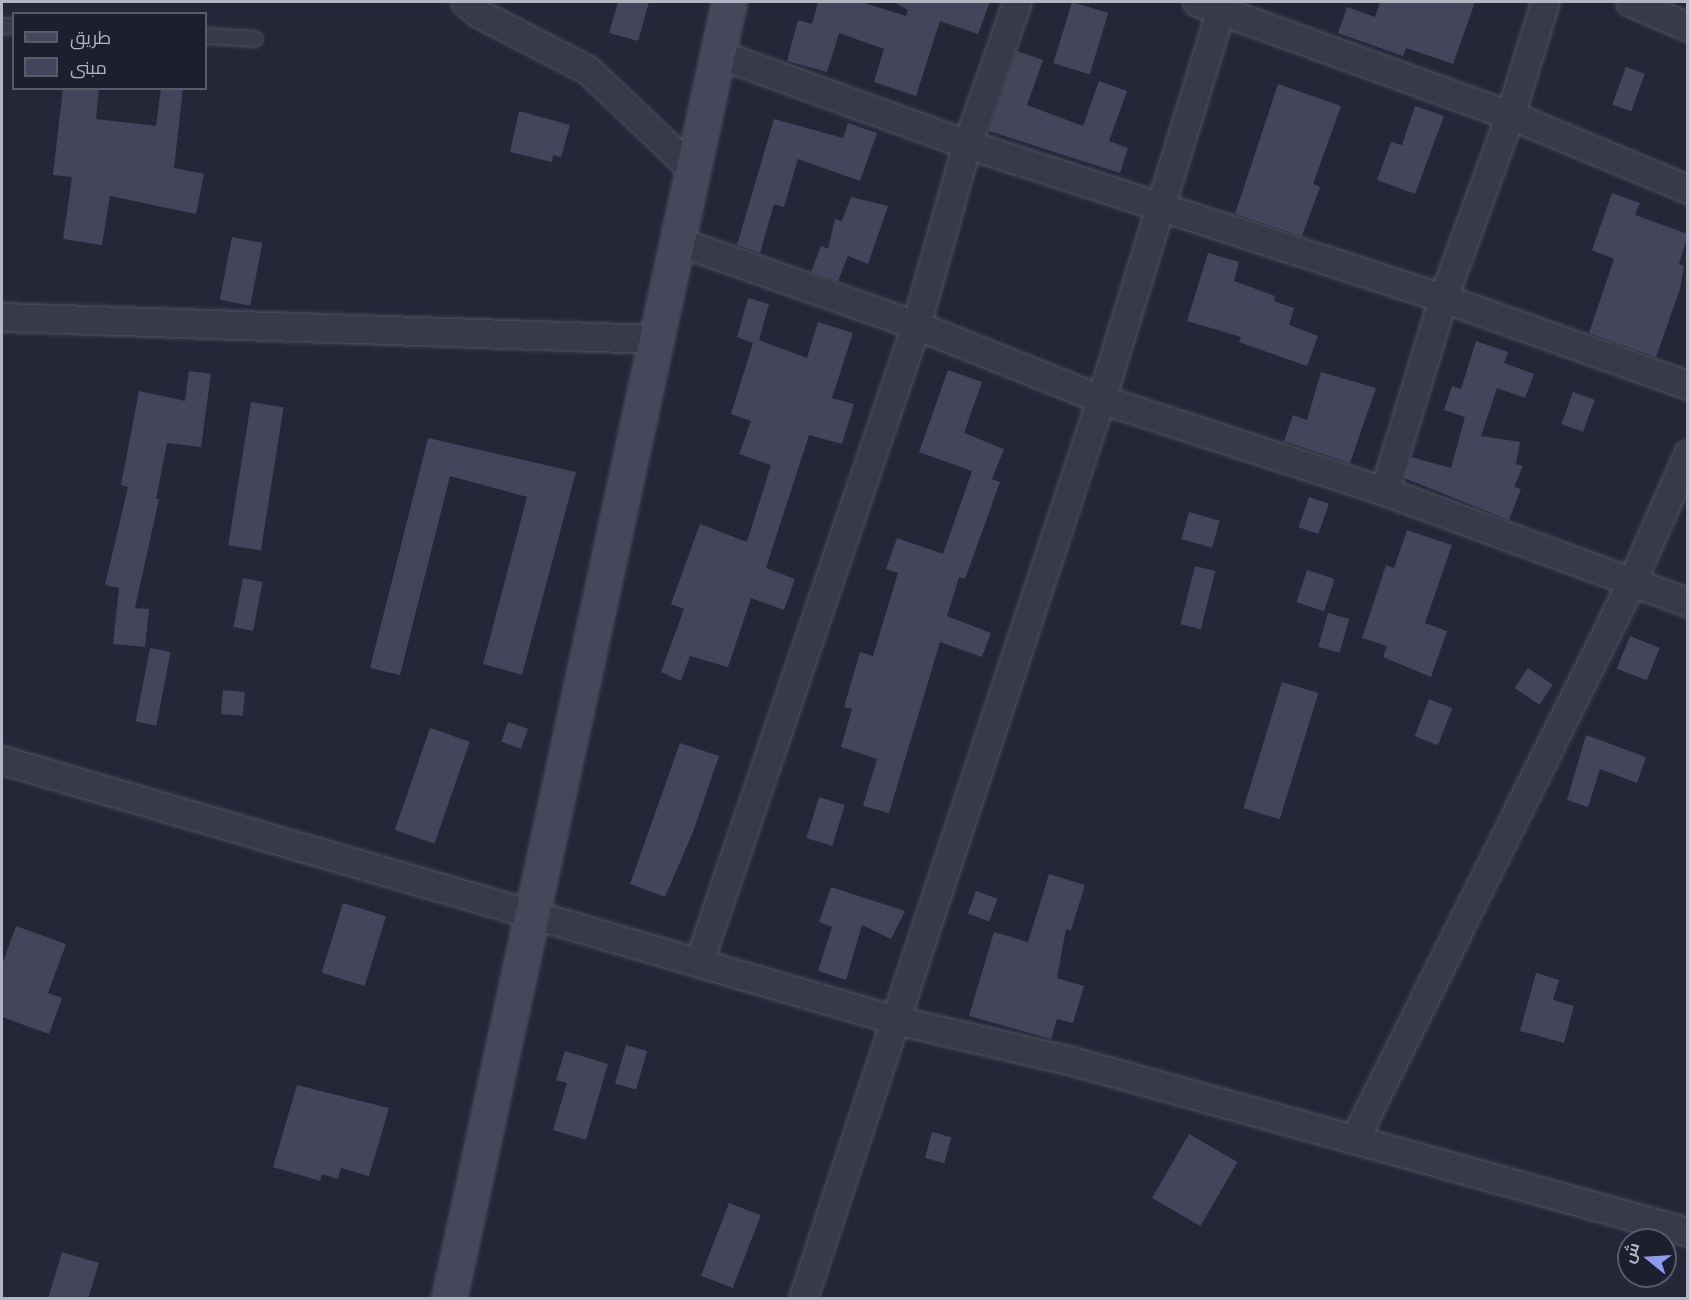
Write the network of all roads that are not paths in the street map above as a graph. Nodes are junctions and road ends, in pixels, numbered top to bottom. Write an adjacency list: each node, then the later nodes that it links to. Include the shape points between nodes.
1 (729, 2): 10 (street)
2 (1017, 2): 12 (street)
3 (1545, 2): 11 (street)
4 (1630, 2): 7 (street)
5 (475, 5): 13 (street, via 588,70)
6 (1213, 5): 11 (street); 15 (street)
7 (1688, 27)
8 (207, 36): 9 (lane)
9 (255, 39)
10 (718, 54): 12 (street); 13 (street)
11 (1510, 115): 14 (street); 17 (street)
12 (967, 144): 15 (street); 19 (street)
13 (693, 170): 16 (street)
14 (1688, 189)
15 (1158, 203): 17 (street); 22 (street)
16 (677, 241): 19 (street); 20 (street)
17 (1443, 298): 21 (street); 24 (street)
18 (2, 317): 20 (street)
19 (916, 325): 22 (street); 29 (street)
20 (656, 339): 28 (street)
21 (1688, 385)
22 (1101, 399): 24 (street); 30 (street)
23 (1688, 454): 25 (street)
24 (1383, 491): 25 (street)
25 (1631, 583): 26 (street); 31 (street)
26 (1688, 602)
27 (2, 759): 28 (street)
28 (532, 916): 29 (street); 33 (street)
29 (699, 961): 30 (street)
30 (896, 1020): 31 (street, via 1072,1061); 34 (street)
31 (1355, 1138): 32 (street)
32 (1688, 1232)
33 (449, 1299)
34 (803, 1299)

